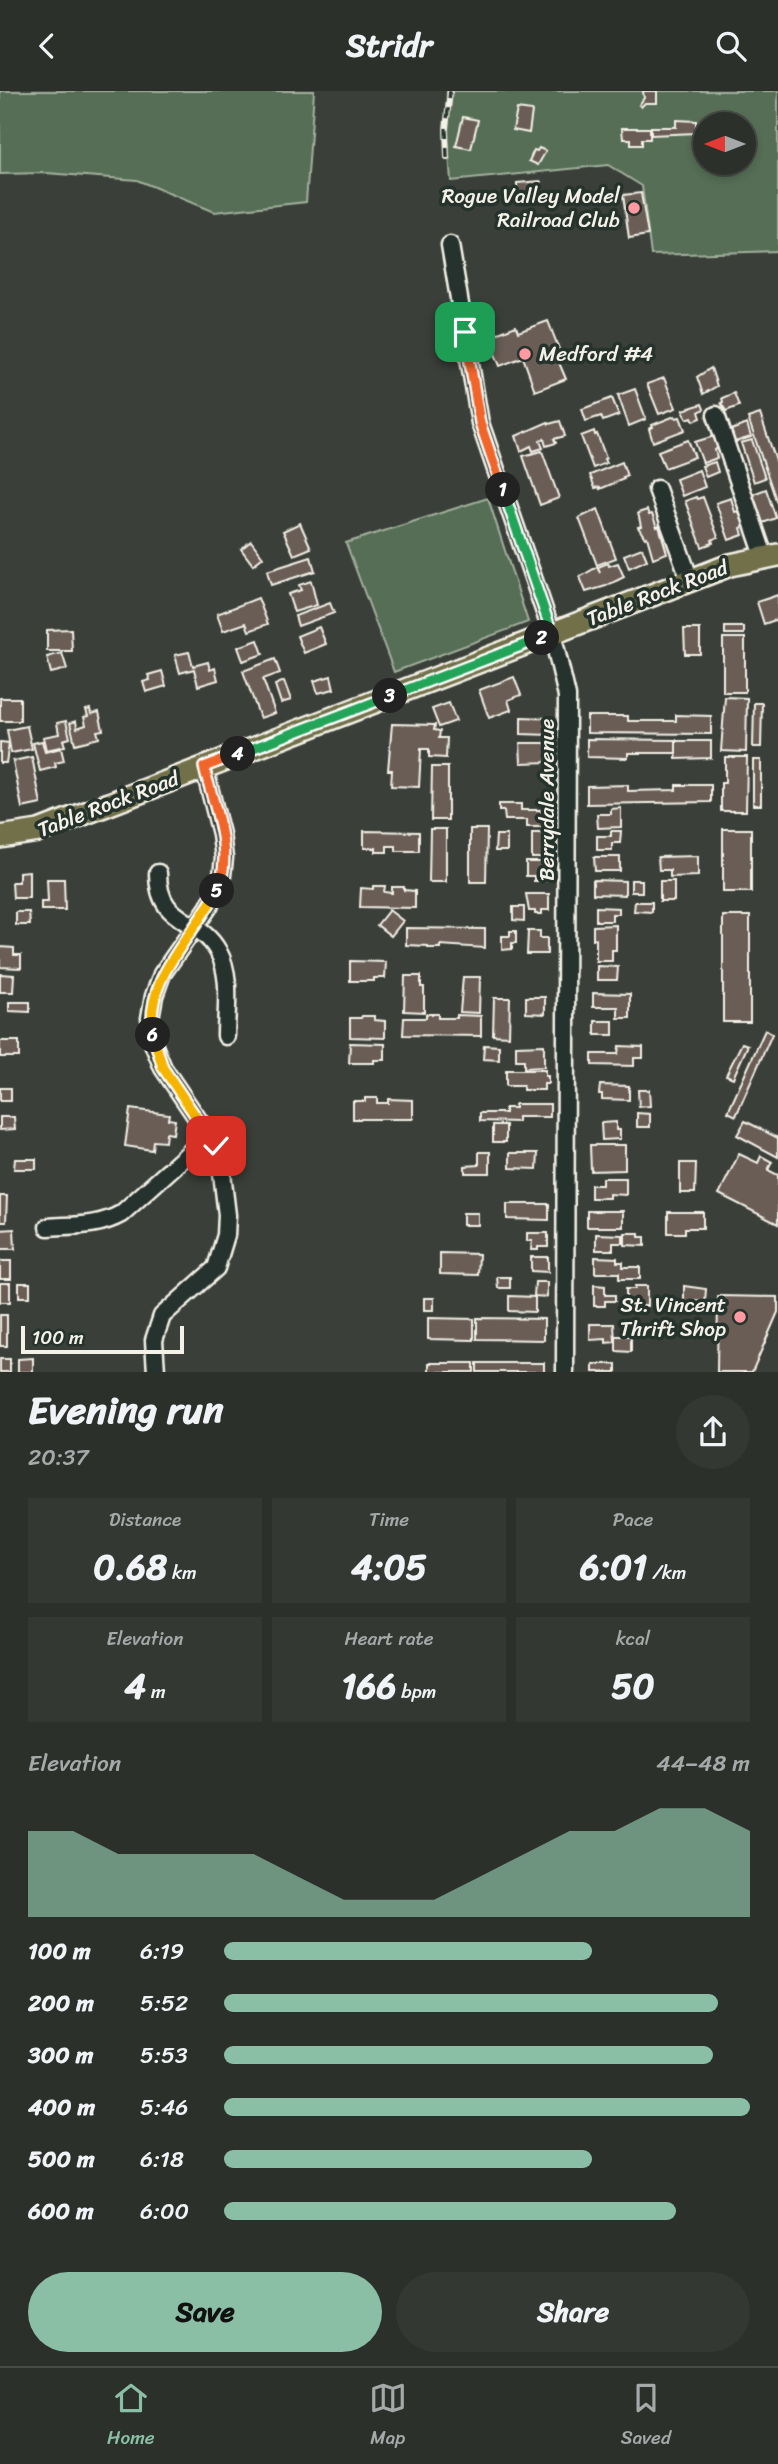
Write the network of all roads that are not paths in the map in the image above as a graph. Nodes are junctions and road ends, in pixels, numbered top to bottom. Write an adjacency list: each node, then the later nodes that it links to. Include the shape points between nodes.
1 (450, 245): 6 (street, Berrydale Avenue, via 480,423)
2 (716, 415): 4 (street)
3 (657, 489): 5 (street)
4 (771, 556): 5 (main road, Table Rock Road)
5 (690, 580): 6 (main road, Table Rock Road)
6 (552, 633): 7 (main road, Table Rock Road); 15 (street, Berrydale Avenue, via 569,712)
7 (204, 767): 8 (main road, Table Rock Road, via 39,831); 10 (street, via 224,858 220,884)
8 (0, 838)
9 (158, 873): 10 (street, via 162,901)
10 (194, 928): 11 (street, via 216,948 223,963); 12 (street, via 162,974 150,1018 163,1068)
11 (226, 1036)
12 (209, 1134): 13 (street, via 121,1214 94,1224); 14 (street, via 221,1165 227,1215 223,1251 207,1278 162,1316 154,1340)
13 (48, 1227)
14 (156, 1372)
15 (565, 1372)

